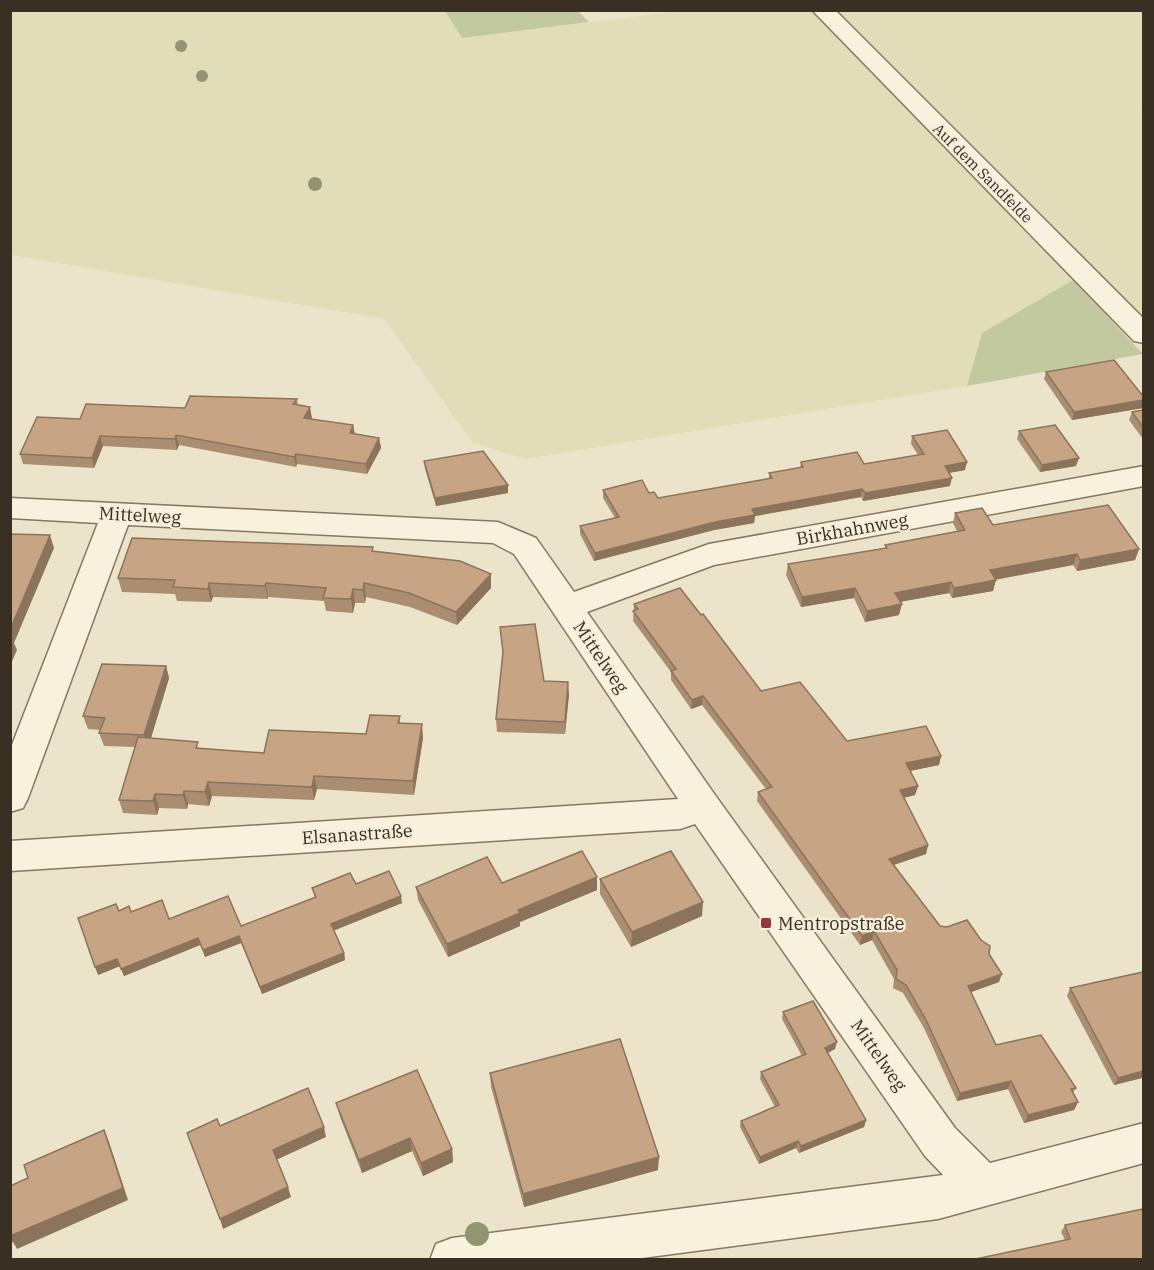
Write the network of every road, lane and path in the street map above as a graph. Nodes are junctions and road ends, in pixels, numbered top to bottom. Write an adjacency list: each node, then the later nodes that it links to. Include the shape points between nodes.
1 (822, 10): 2 (street, Auf dem Sandfelde)
2 (1143, 335)
3 (1143, 476): 6 (street, Birkhahnweg, via 709,555)
4 (10, 508): 5 (street, Mittelweg)
5 (117, 514): 6 (street, Mittelweg, via 498,533 525,546); 7 (street)
6 (567, 607): 8 (street, Mittelweg)
7 (10, 798)
8 (702, 805): 9 (street, Elsanastraße, via 680,814); 11 (street, Mittelweg, via 940,1142)
9 (10, 856)
10 (1143, 1143): 11 (street)
11 (982, 1185): 12 (street, via 938,1198)
12 (452, 1260)

